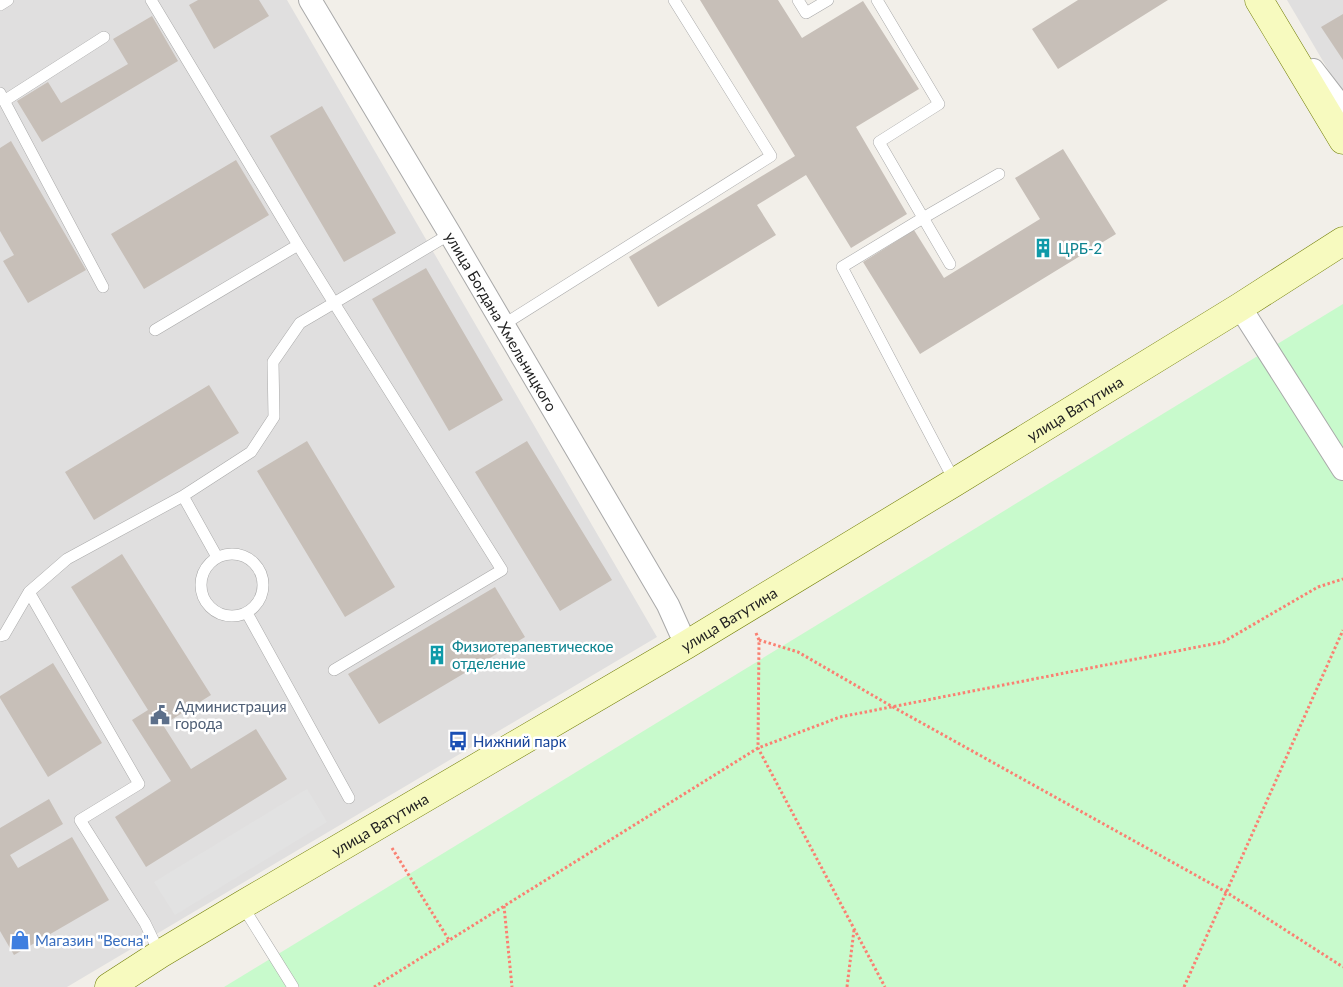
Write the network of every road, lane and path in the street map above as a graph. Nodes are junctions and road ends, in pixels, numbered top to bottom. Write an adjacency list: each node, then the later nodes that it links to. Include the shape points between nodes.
1 (8, 0): 9 (lane)
2 (151, 0): 18 (lane)
3 (310, 0): 16 (street, улица Богдана Хмельницкого)
4 (674, 0): 23 (lane, via 771,156)
5 (798, 0): 6 (lane, via 806,13)
6 (828, 0)
7 (878, 0): 15 (lane, via 939,104 880,142)
8 (1260, 0): 12 (street); 13 (main road)
9 (0, 5)
10 (104, 37): 11 (lane)
11 (2, 97): 20 (lane)
12 (1343, 109)
13 (1343, 140)
14 (999, 174): 15 (lane)
15 (923, 218): 19 (lane); 26 (lane, via 842,267)
16 (450, 234): 21 (lane); 23 (street, улица Богдана Хмельницкого)
17 (1343, 241): 22 (main road, улица Ватутина)
18 (298, 245): 21 (lane); 24 (lane)
19 (950, 264)
20 (103, 287)
21 (334, 303): 27 (lane, via 300,323 273,362 274,417 251,452); 37 (lane, via 502,570)
22 (1240, 307): 25 (street); 26 (main road, улица Ватутина)
23 (502, 325): 36 (street, улица Богдана Хмельницкого, via 668,605)
24 (155, 330)
25 (1343, 469)
26 (955, 482): 31 (main road, улица Ватутина)
27 (183, 496): 28 (lane); 30 (lane, via 67,559)
28 (217, 557): 32 (lane, via 240,555 257,566 262,576 261,597); 32 (lane, via 204,570 200,580 203,600 209,608 228,617)
29 (1343, 579): 38 (path, via 1318,587 1224,642)
30 (29, 592): 34 (lane, via 4,635); 47 (lane, via 139,784 80,820 145,923)
31 (745, 609): 35 (path); 36 (main road, улица Ватутина)
32 (247, 613): 40 (lane)
33 (1343, 630): 42 (path)
34 (0, 636)
35 (759, 640): 38 (path, via 798,652); 39 (path)
36 (686, 645): 41 (main road, улица Ватутина)
37 (334, 670)
38 (893, 707): 39 (path, via 840,718); 42 (path)
39 (758, 748): 44 (path); 45 (path)
40 (349, 798)
41 (378, 826): 43 (main road, улица Ватутина); 46 (path)
42 (1226, 892): 48 (path); 55 (path)
43 (242, 905): 47 (main road, улица Ватутина); 50 (lane)
44 (504, 906): 46 (path); 52 (path)
45 (854, 929): 53 (path); 54 (path)
46 (449, 940): 51 (path)
47 (160, 954): 49 (main road, улица Ватутина)
48 (1343, 967)
49 (109, 987)
50 (293, 987)
51 (374, 987)
52 (512, 987)
53 (847, 987)
54 (885, 987)
55 (1184, 987)

